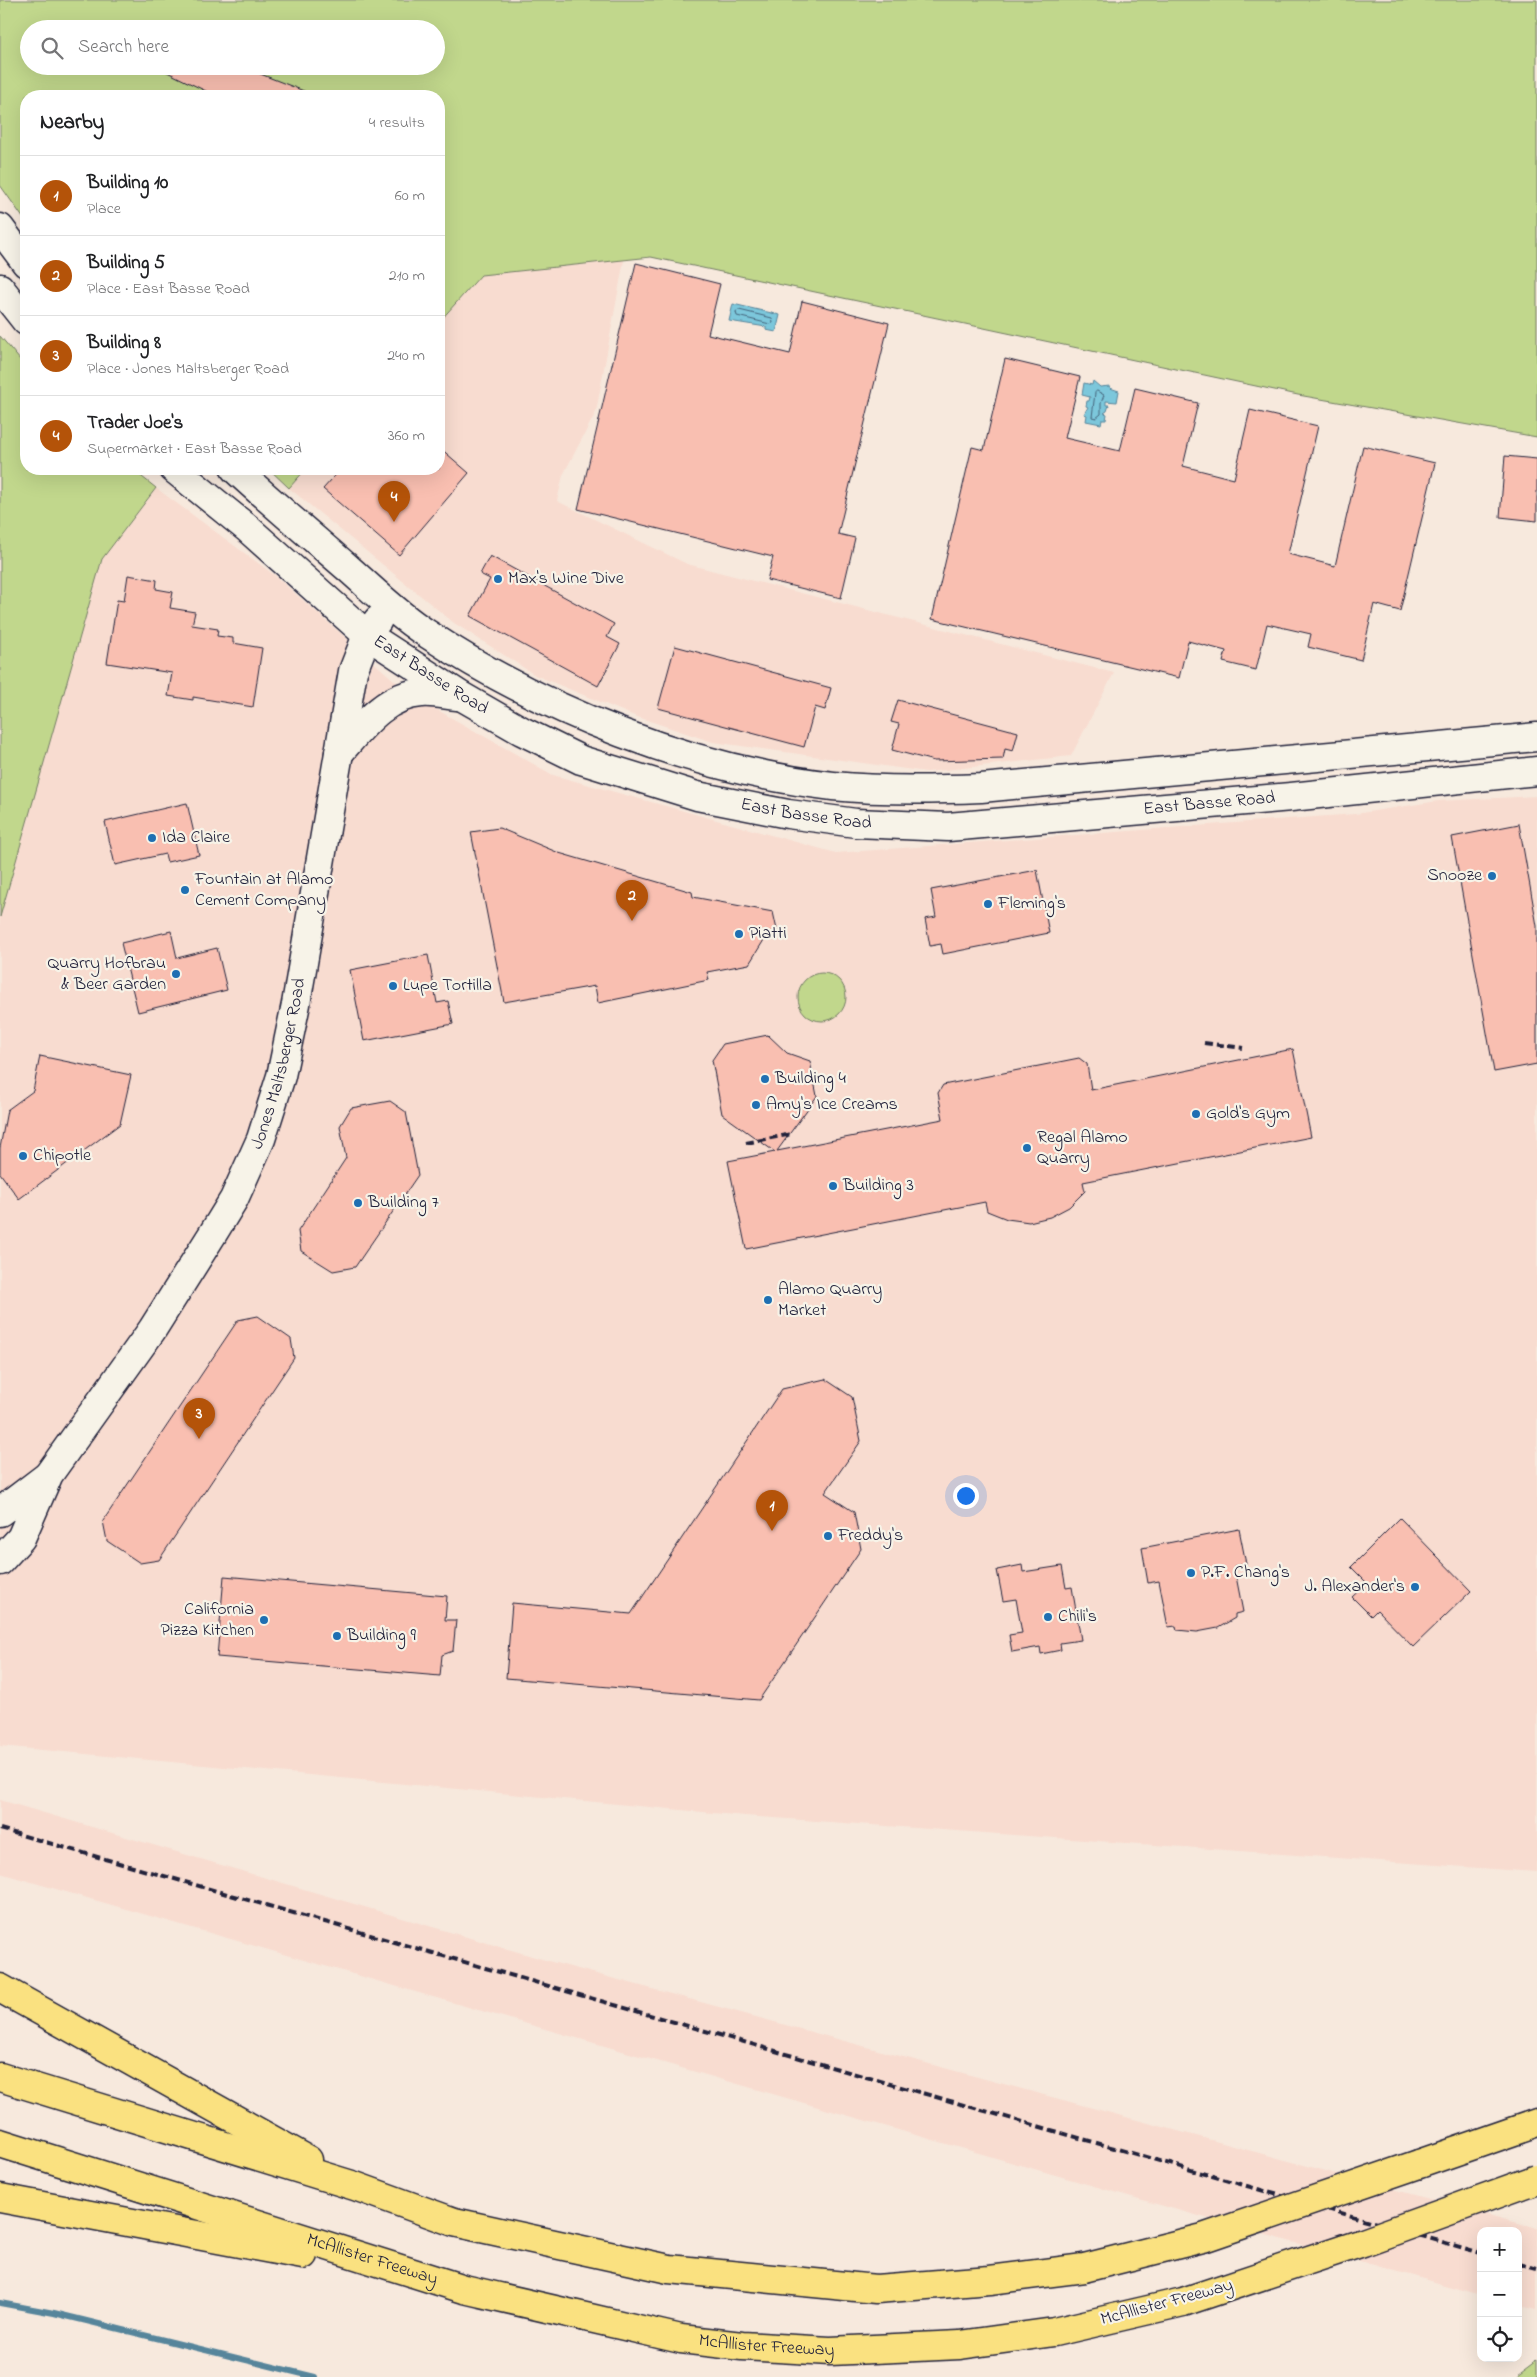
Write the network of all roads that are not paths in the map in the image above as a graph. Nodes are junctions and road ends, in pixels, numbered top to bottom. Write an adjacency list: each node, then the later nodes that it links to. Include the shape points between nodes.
1 (0, 228): 2 (main road)
2 (20, 255)
3 (0, 288): 4 (main road)
4 (20, 313)
5 (181, 475): 8 (main road, East Basse Road, via 247,528)
6 (242, 475): 7 (main road, East Basse Road)
7 (390, 605): 8 (main road, Jones Maltsberger Road); 10 (main road, East Basse Road, via 425,633 553,705 643,741 745,770 833,786 910,791 981,788)
8 (367, 635): 9 (main road, East Basse Road); 11 (main road, Jones Maltsberger Road, via 353,671)
9 (461, 696): 11 (main road, via 423,693 390,702); 12 (main road, East Basse Road, via 581,760 633,778 744,807 856,823 948,827 1018,822)
10 (1537, 737)
11 (339, 752): 13 (main road, Jones Maltsberger Road, via 296,1004 281,1076 261,1139 234,1199 152,1330)
12 (1537, 771)
13 (49, 1474): 14 (main road, Jones Maltsberger Road); 15 (main road, Jones Maltsberger Road, via 21,1538)
14 (0, 1512)
15 (0, 1561)
16 (0, 1988): 21 (highway)
17 (0, 2077): 21 (highway)
18 (1537, 2123): 21 (highway, bridge, via 1203,2238 1084,2268 876,2289 678,2270 454,2222)
19 (0, 2143): 23 (highway, McAllister Freeway)
20 (1537, 2179): 23 (highway, McAllister Freeway, bridge, via 1183,2302 1054,2332 970,2344 830,2352 681,2339)
21 (355, 2186)
22 (0, 2198): 23 (highway)
23 (437, 2281)

